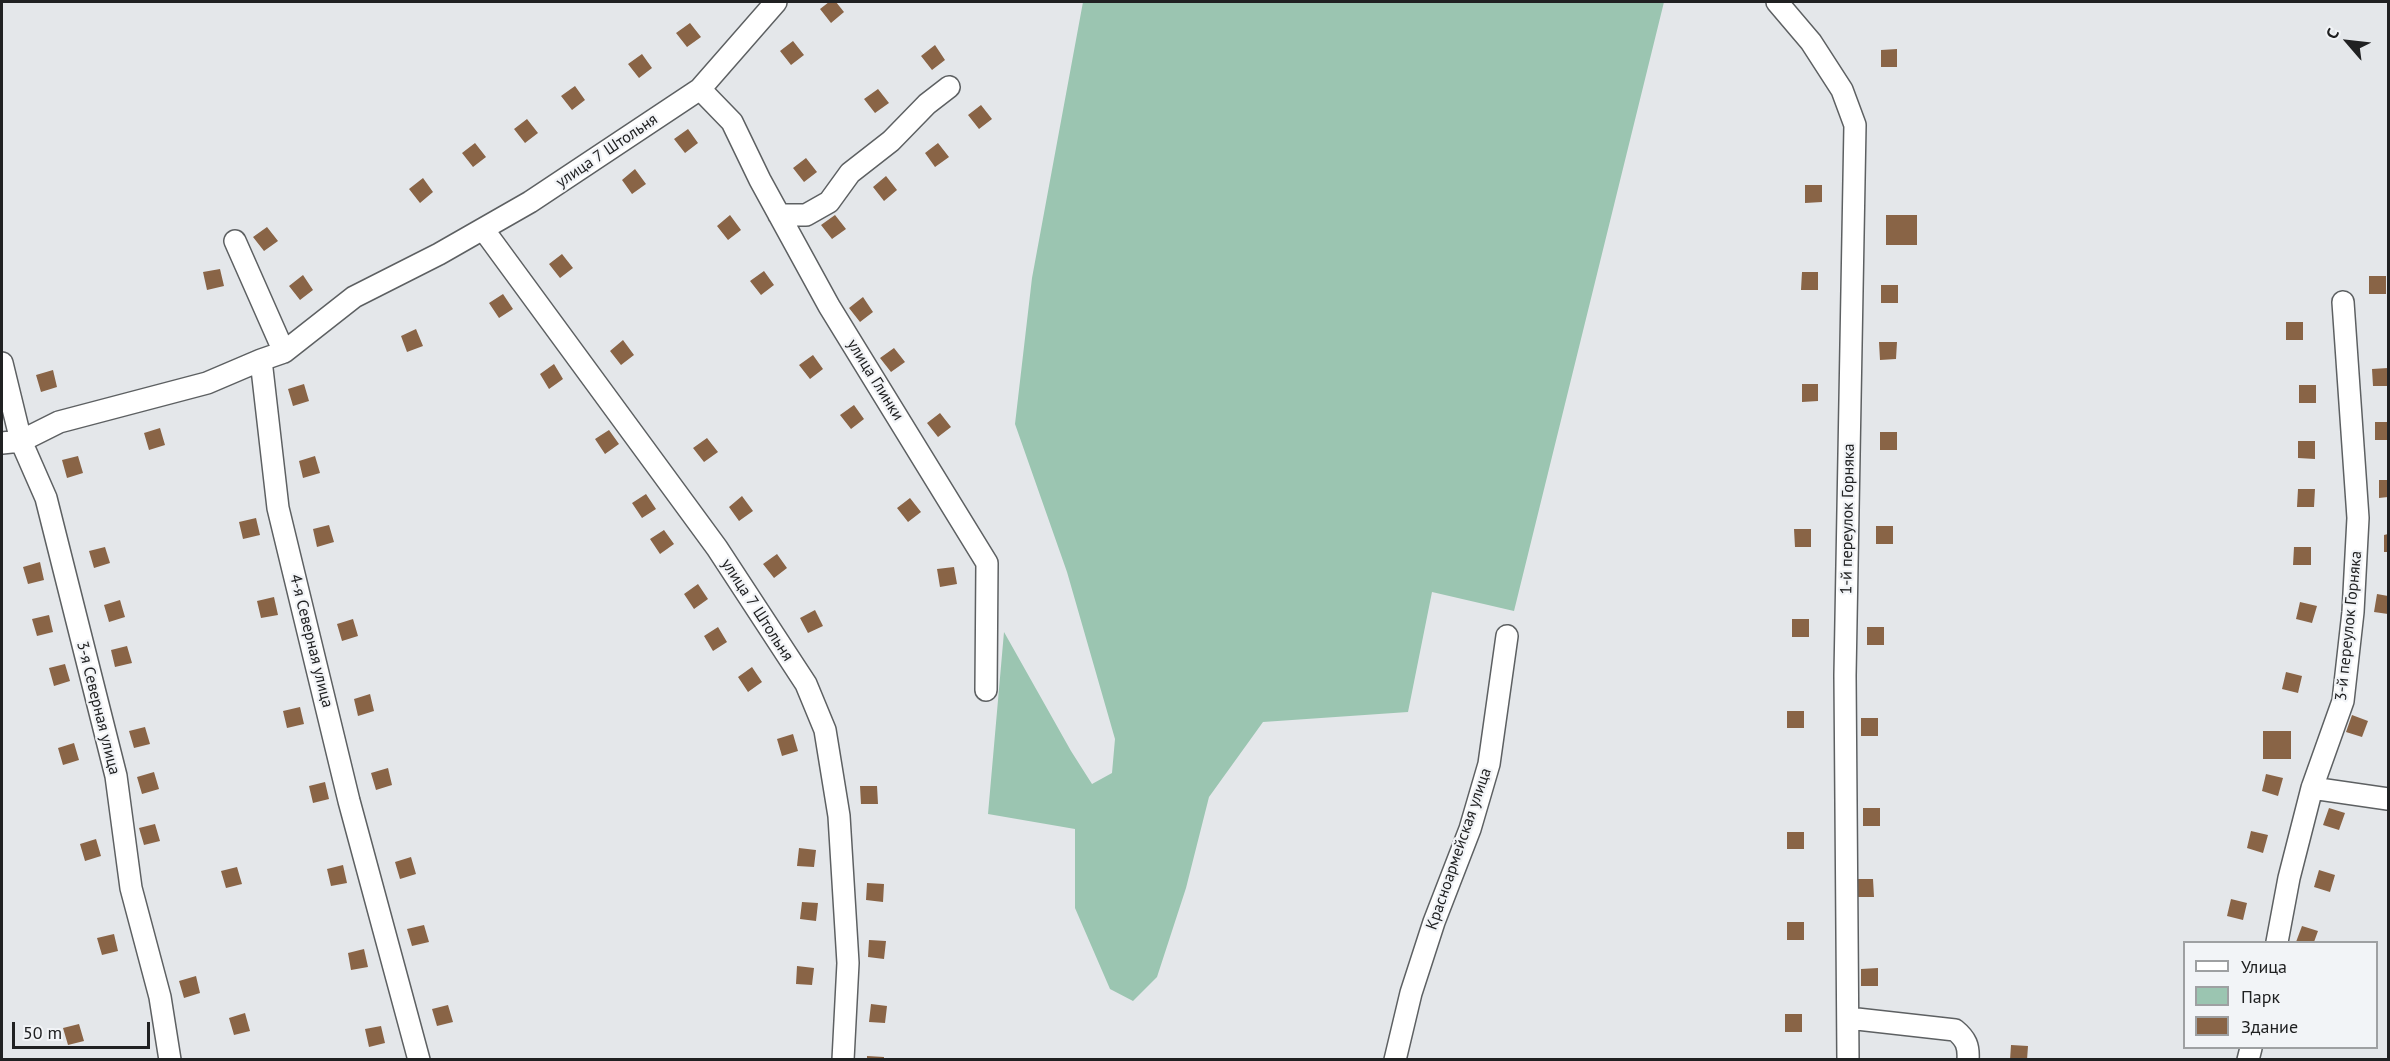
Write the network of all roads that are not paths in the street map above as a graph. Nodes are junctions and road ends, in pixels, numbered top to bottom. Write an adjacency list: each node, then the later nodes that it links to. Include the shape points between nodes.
1 (776, 2): 4 (street, улица 7 Штольня)
2 (1777, 2): 18 (street, 1-й переулок Горняка, via 1811,42 1842,90 1855,124 1845,675)
3 (949, 87): 5 (street, via 850,173 829,202 806,215)
4 (700, 89): 5 (street, улица Глинки, via 732,122); 6 (street, улица 7 Штольня)
5 (779, 214): 14 (street, улица Глинки, via 829,306 987,563)
6 (483, 229): 9 (street, улица 7 Штольня, via 354,297); 21 (street, улица 7 Штольня, via 717,548 806,684 825,730 839,816 848,963)
7 (235, 241): 9 (street)
8 (2343, 302): 15 (street, 3-й переулок Горняка, via 2358,518 2353,612 2343,701)
9 (284, 352): 10 (street)
10 (261, 360): 12 (street, via 207,383 59,422); 20 (street, 4-я Северная улица, via 279,508 349,801)
11 (2, 363): 12 (street, 3-я Северная улица)
12 (11, 442): 19 (street, 3-я Северная улица, via 46,498 116,776 131,888 160,997)
13 (1507, 636): 22 (street, Красноармейская улица, via 1489,764 1411,993)
14 (987, 690)
15 (2312, 788): 16 (street); 17 (street, 3-й переулок Горняка)
16 (2388, 799)
17 (2277, 941)
18 (1848, 1017): 23 (street, 1-й переулок Горняка); 24 (street, via 1955,1030 1969,1048)
19 (170, 1059)
20 (419, 1059)
21 (843, 1059)
22 (1395, 1059)
23 (1848, 1059)
24 (1968, 1059)

